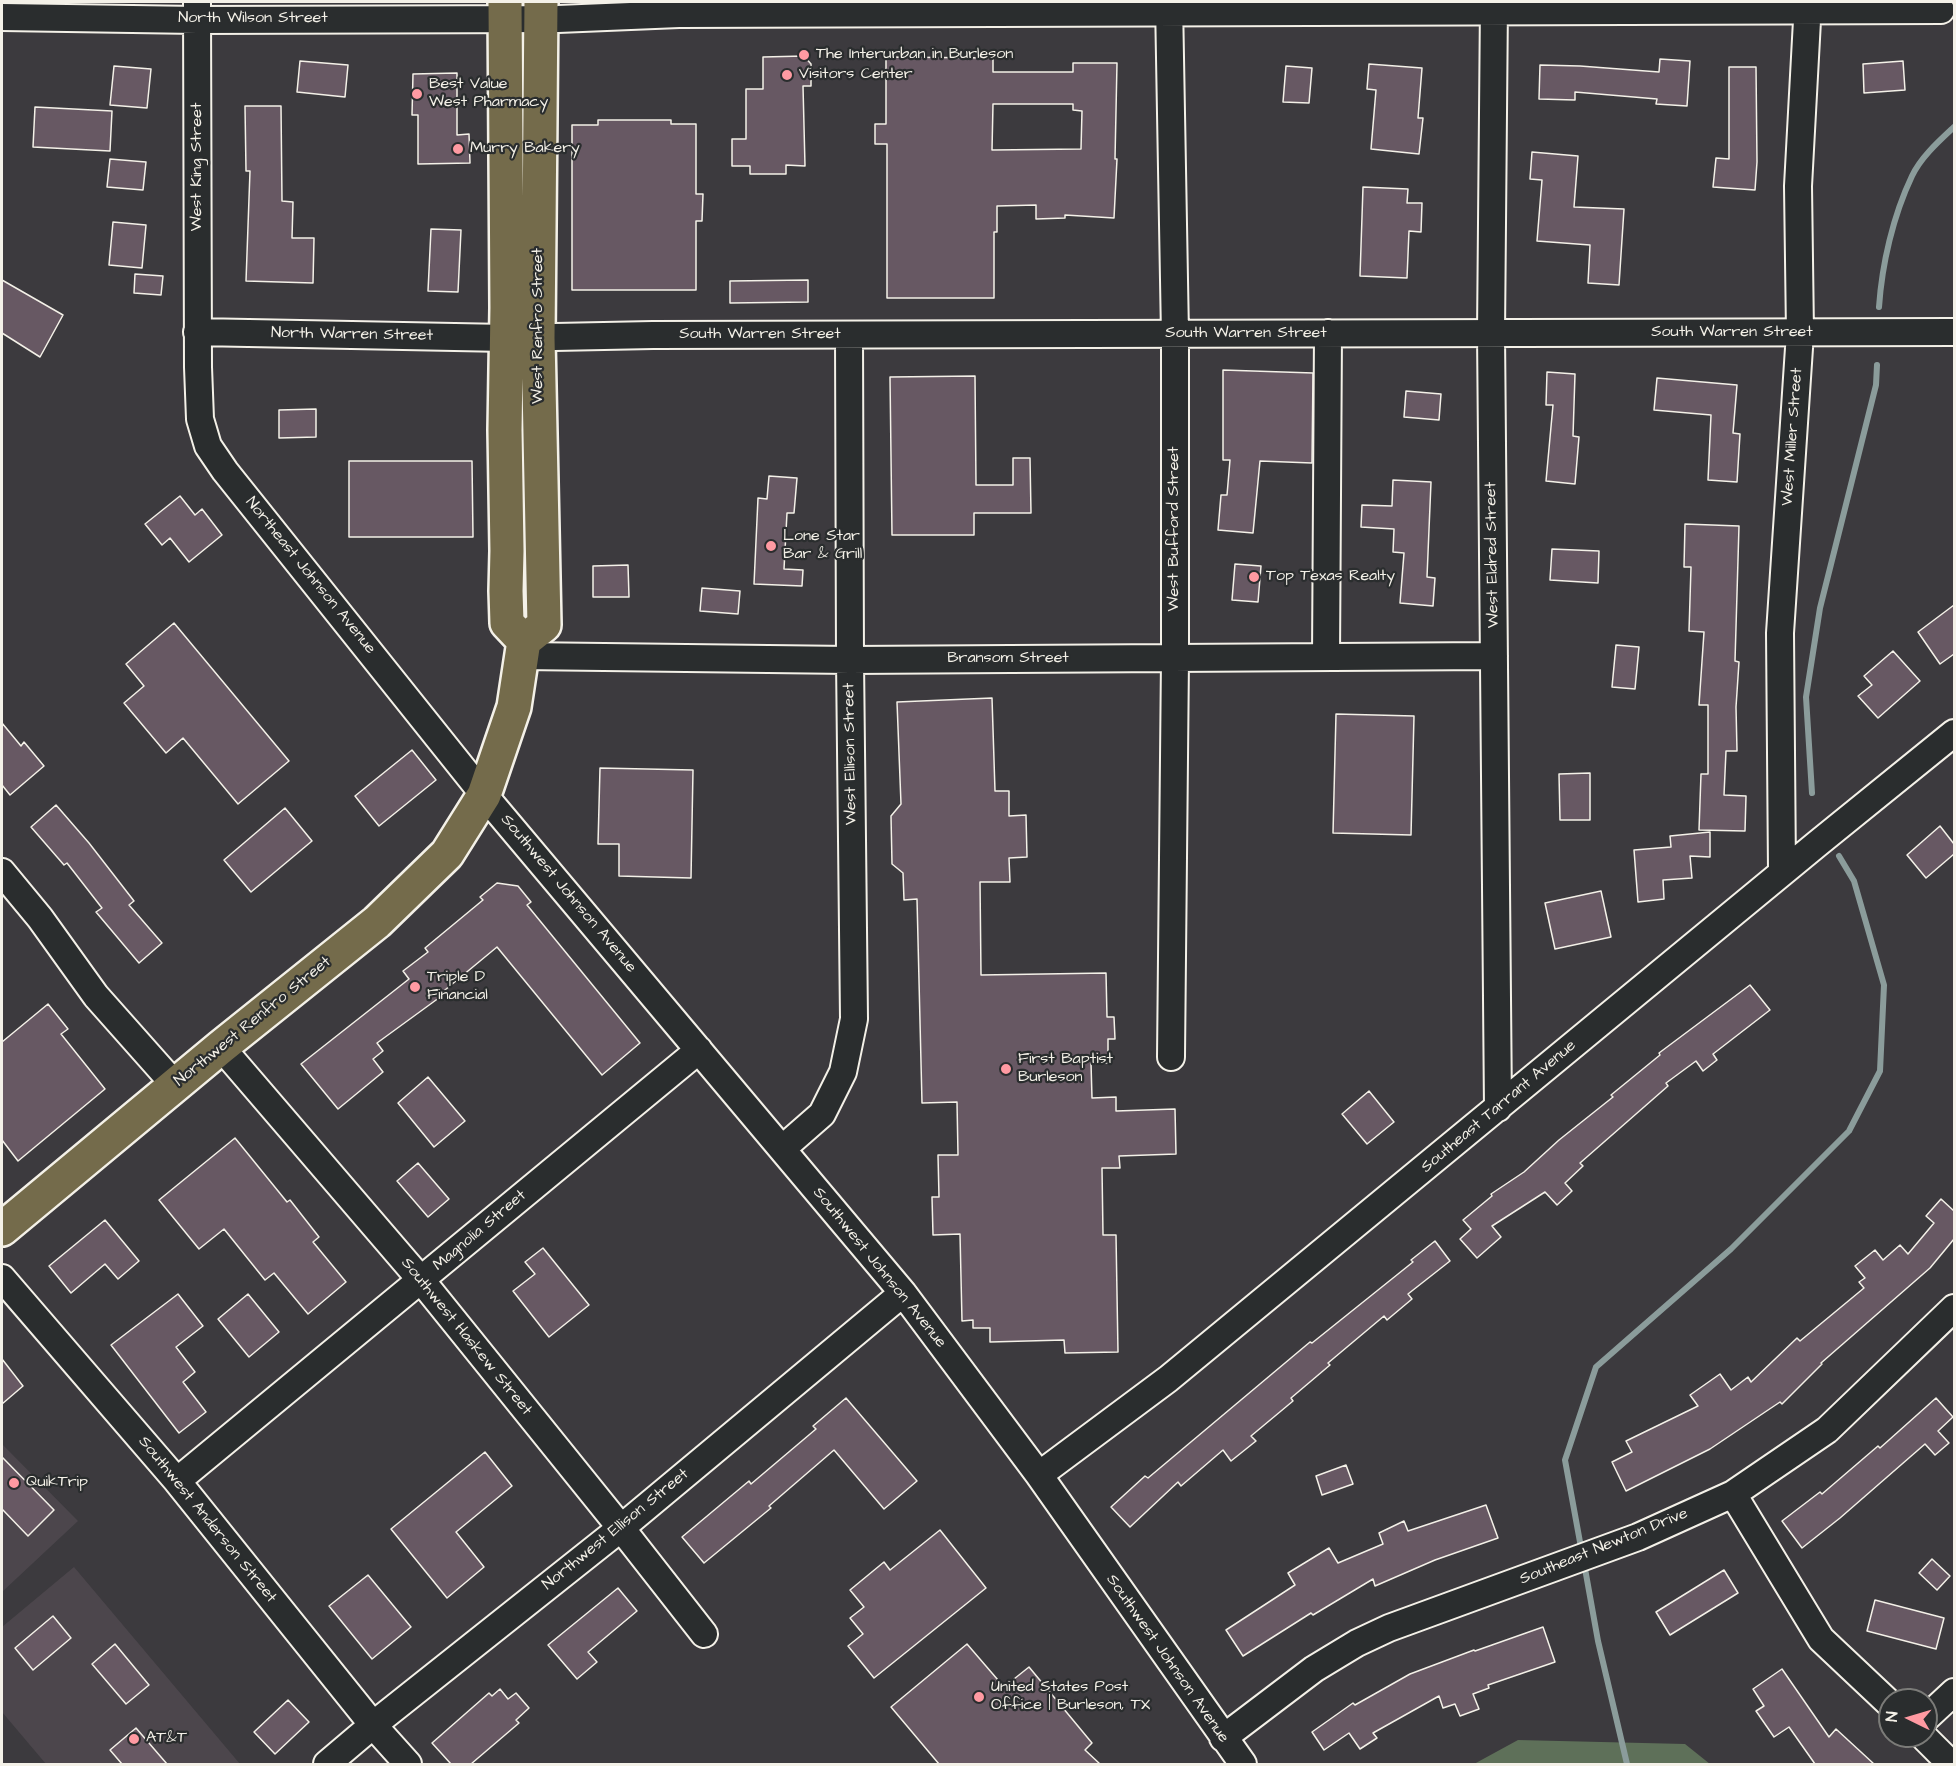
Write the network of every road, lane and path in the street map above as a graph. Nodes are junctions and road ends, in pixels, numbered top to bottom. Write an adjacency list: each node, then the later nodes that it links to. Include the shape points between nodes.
1 (1807, 6): 3 (street, North Wilson Street); 7 (street, North Wilson Street); 14 (street, West Miller Street, via 1798,186)
2 (1169, 7): 3 (street, North Wilson Street); 4 (street, North Wilson Street); 15 (street, West Bufford Street)
3 (1495, 7): 13 (street, West Eldred Street)
4 (848, 8): 6 (street, North Wilson Street, via 679,14)
5 (505, 10): 6 (street, North Wilson Street); 8 (street, North Wilson Street, via 381,18); 17 (main road, West Renfro Street)
6 (541, 10): 18 (main road, West Renfro Street)
7 (1941, 10)
8 (197, 11): 9 (street, North Wilson Street); 10 (street, West King Street)
9 (2, 17)
10 (197, 332): 17 (street, North Warren Street); 25 (street, Northeast Johnson Avenue, via 200,419 208,446)
11 (1954, 332): 14 (street, South Warren Street)
12 (1328, 333): 13 (street, South Warren Street); 15 (street, South Warren Street); 21 (street)
13 (1491, 333): 14 (street, South Warren Street); 20 (street, West Eldred Street)
14 (1800, 333): 27 (street, West Miller Street, via 1780,633)
15 (1174, 334): 16 (street, South Warren Street); 22 (street, West Bufford Street)
16 (849, 335): 18 (street, South Warren Street); 23 (street, West Ellison Street)
17 (506, 338): 18 (street, North Warren Street); 19 (main road, West Renfro Street, via 507,623)
18 (538, 338): 19 (main road, West Renfro Street, via 544,626)
19 (523, 648): 23 (street, Bransom Street); 25 (main road, via 514,707)
20 (1494, 656): 21 (street, Bransom Street); 32 (street, West Eldred Street)
21 (1326, 657): 22 (street, Bransom Street)
22 (1175, 658): 23 (street, Bransom Street); 30 (street, West Bufford Street)
23 (850, 660): 33 (street, West Ellison Street, via 854,1019 843,1072 822,1114)
24 (1954, 733): 27 (street, Southeast Tarrant Avenue)
25 (484, 795): 28 (main road, Northwest Renfro Street, via 447,854 377,922); 29 (street, Southwest Johnson Avenue)
26 (2, 872): 31 (street, via 96,996)
27 (1782, 873): 32 (street, Southeast Tarrant Avenue)
28 (220, 1047): 31 (main road, Northwest Renfro Street); 36 (street, Southwest Haskew Street)
29 (699, 1050): 33 (street, Southwest Johnson Avenue); 36 (street, Magnolia Street)
30 (1171, 1057)
31 (176, 1084): 34 (main road, Northwest Renfro Street)
32 (1498, 1108): 39 (street, Southeast Tarrant Avenue, via 1168,1379)
33 (782, 1149): 37 (street, Southwest Johnson Avenue)
34 (2, 1229)
35 (2, 1278): 40 (street, Southwest Anderson Street)
36 (421, 1280): 40 (street, Magnolia Street); 42 (street, Southwest Haskew Street)
37 (903, 1293): 39 (street, Southwest Johnson Avenue); 42 (street, Northwest Ellison Street)
38 (1954, 1308): 41 (street, Southeast Newton Drive, via 1827,1430)
39 (1039, 1475): 48 (street, Southwest Johnson Avenue)
40 (177, 1481): 47 (street, Southwest Anderson Street)
41 (1733, 1494): 45 (street, via 1821,1639); 48 (street, Southeast Newton Drive, via 1638,1537 1389,1628 1314,1669)
42 (621, 1528): 43 (street, Southwest Haskew Street); 47 (street, Northwest Ellison Street)
43 (704, 1634)
44 (1954, 1692): 46 (street)
45 (1878, 1693)
46 (1938, 1707)
47 (373, 1725): 50 (street, Northwest Ellison Street); 51 (street, Southwest Anderson Street)
48 (1223, 1738): 52 (street, Southwest Johnson Avenue)
49 (1935, 1748): 53 (street)
50 (327, 1764)
51 (408, 1764)
52 (1243, 1764)
53 (1950, 1764)

